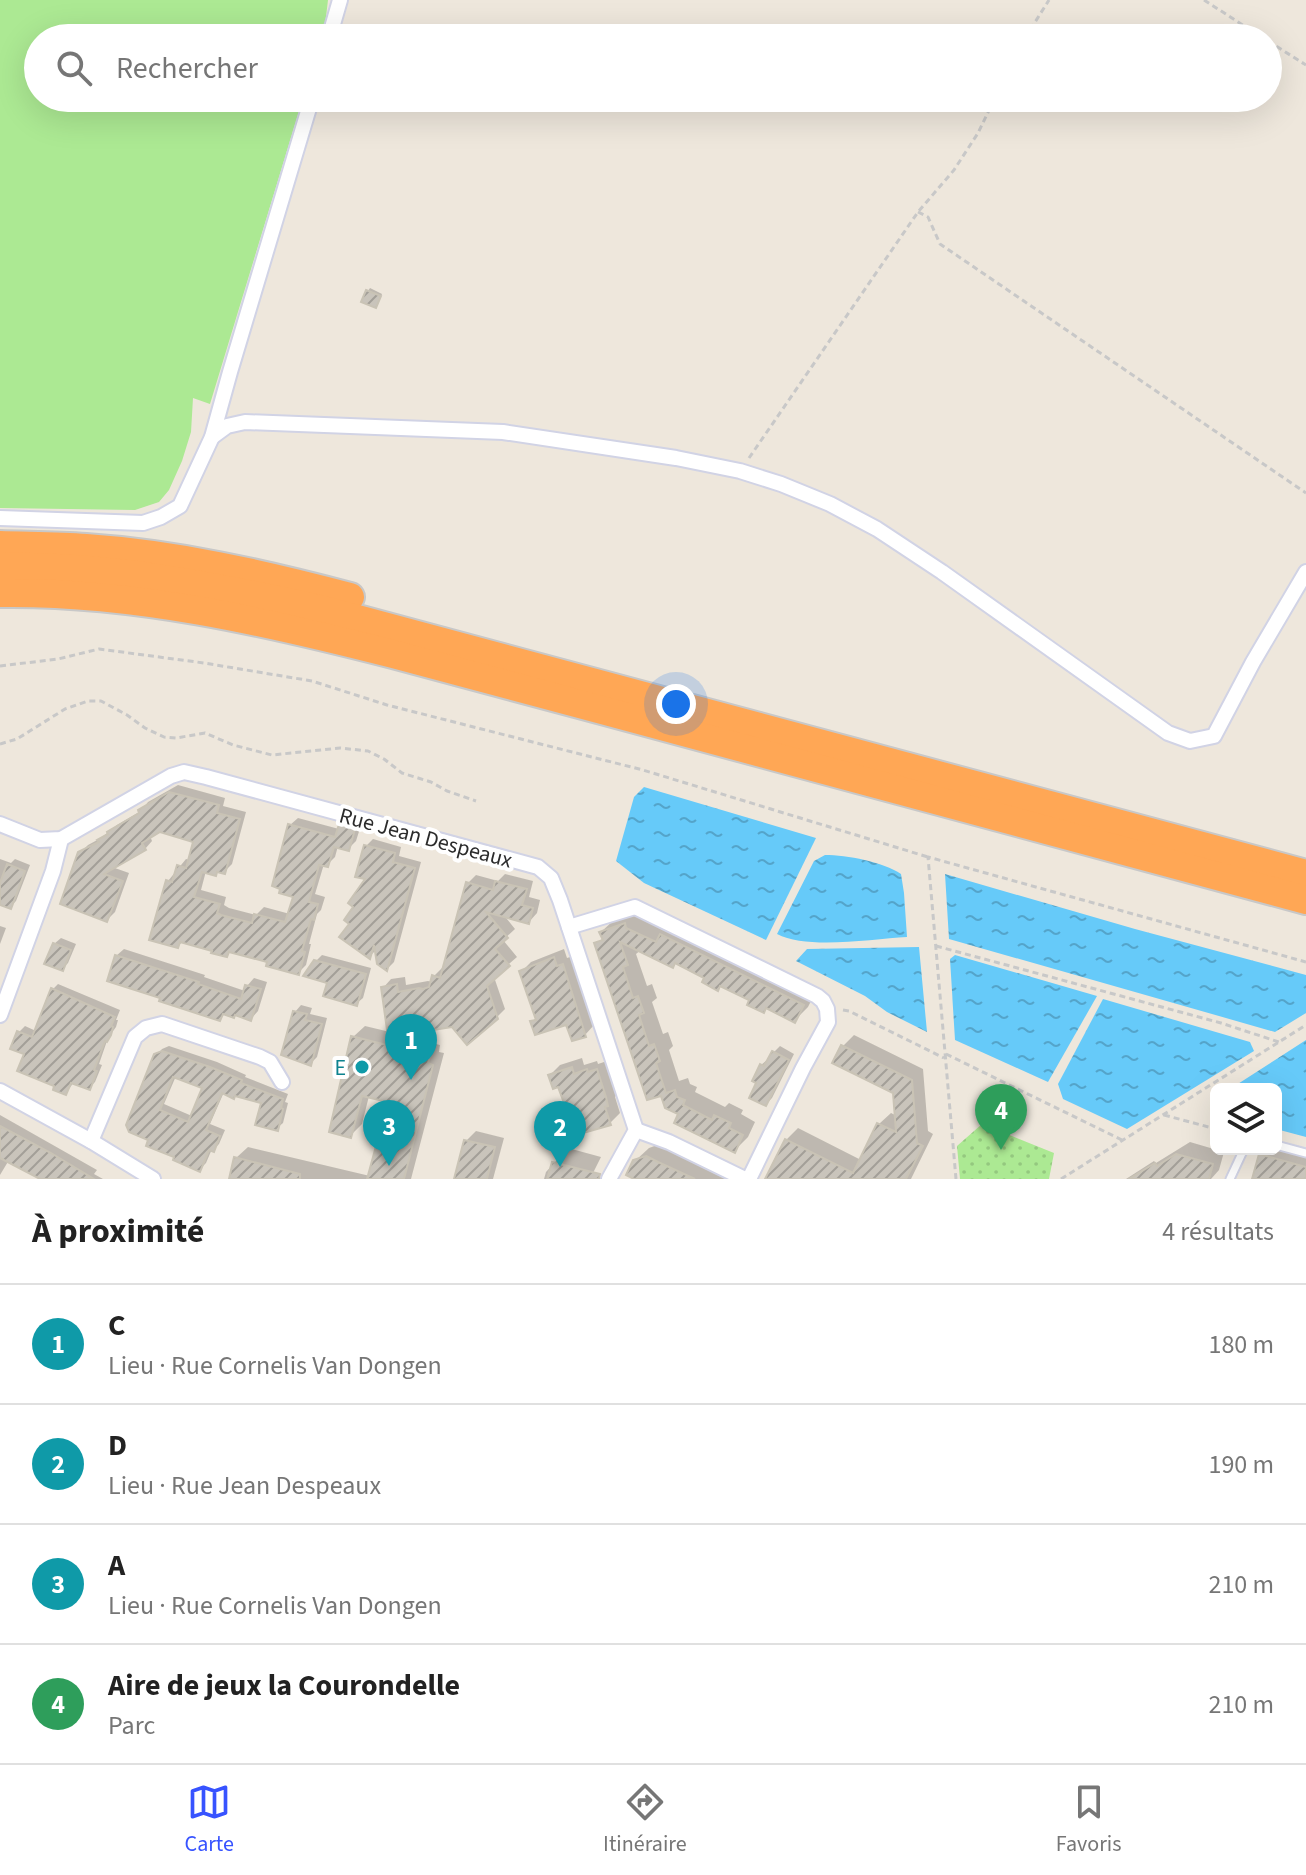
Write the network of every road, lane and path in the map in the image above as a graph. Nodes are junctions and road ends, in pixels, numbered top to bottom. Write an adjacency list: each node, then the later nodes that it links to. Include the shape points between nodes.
1 (340, 0): 4 (street)
2 (1049, 0): 5 (path)
3 (1204, 0): 6 (path)
4 (333, 24)
5 (1034, 24)
6 (1241, 24)
7 (1282, 50): 8 (path)
8 (1306, 65)
9 (308, 112): 12 (street)
10 (988, 112): 11 (path, via 954,170)
11 (918, 212): 13 (path); 14 (path, via 928,217 940,244)
12 (212, 437): 13 (street, via 245,422 503,432); 15 (street, via 180,506 161,517 143,523)
13 (740, 471): 18 (street, via 830,504 877,529 1168,733 1190,741 1214,736)
14 (1306, 493)
15 (0, 518)
16 (0, 545): 21 (highway, via 133,553 277,578 551,657)
17 (0, 567): 21 (highway, via 123,573 254,594)
18 (1306, 572)
19 (0, 593): 28 (highway, via 143,602 308,633)
20 (0, 666): 26 (path, via 99,649 312,681 643,770)
21 (615, 687): 27 (highway)
22 (0, 744): 23 (path, via 65,709 101,701 164,737 205,733 272,755 340,748 368,751 402,773)
23 (476, 801)
24 (0, 824): 25 (street, via 40,840)
25 (61, 839): 29 (street, Rue Jean Despeaux, via 184,772 538,867 551,878); 33 (street)
26 (928, 857): 30 (path); 31 (path)
27 (1306, 874)
28 (1306, 900)
29 (569, 927): 32 (street, via 635,907 817,996); 41 (street, Rue Jean Despeaux)
30 (936, 946): 35 (path); 36 (path)
31 (1306, 962)
32 (827, 1009): 36 (path, via 849,1011); 49 (street, via 828,1022)
33 (0, 1015)
34 (1306, 1025): 35 (path)
35 (1279, 1042): 39 (path)
36 (946, 1056): 42 (path); 50 (path)
37 (282, 1082): 43 (street, via 270,1062 260,1057 162,1024 146,1028 135,1037)
38 (0, 1091): 43 (street)
39 (1164, 1115): 40 (path); 42 (path)
40 (1210, 1127)
41 (636, 1130): 48 (street); 49 (street)
42 (1123, 1140): 51 (path)
43 (91, 1141): 47 (street)
44 (1282, 1147): 45 (lane)
45 (1306, 1153)
46 (1241, 1155): 52 (lane)
47 (153, 1179)
48 (609, 1179)
49 (747, 1179)
50 (956, 1179)
51 (1061, 1179)
52 (1230, 1179)

